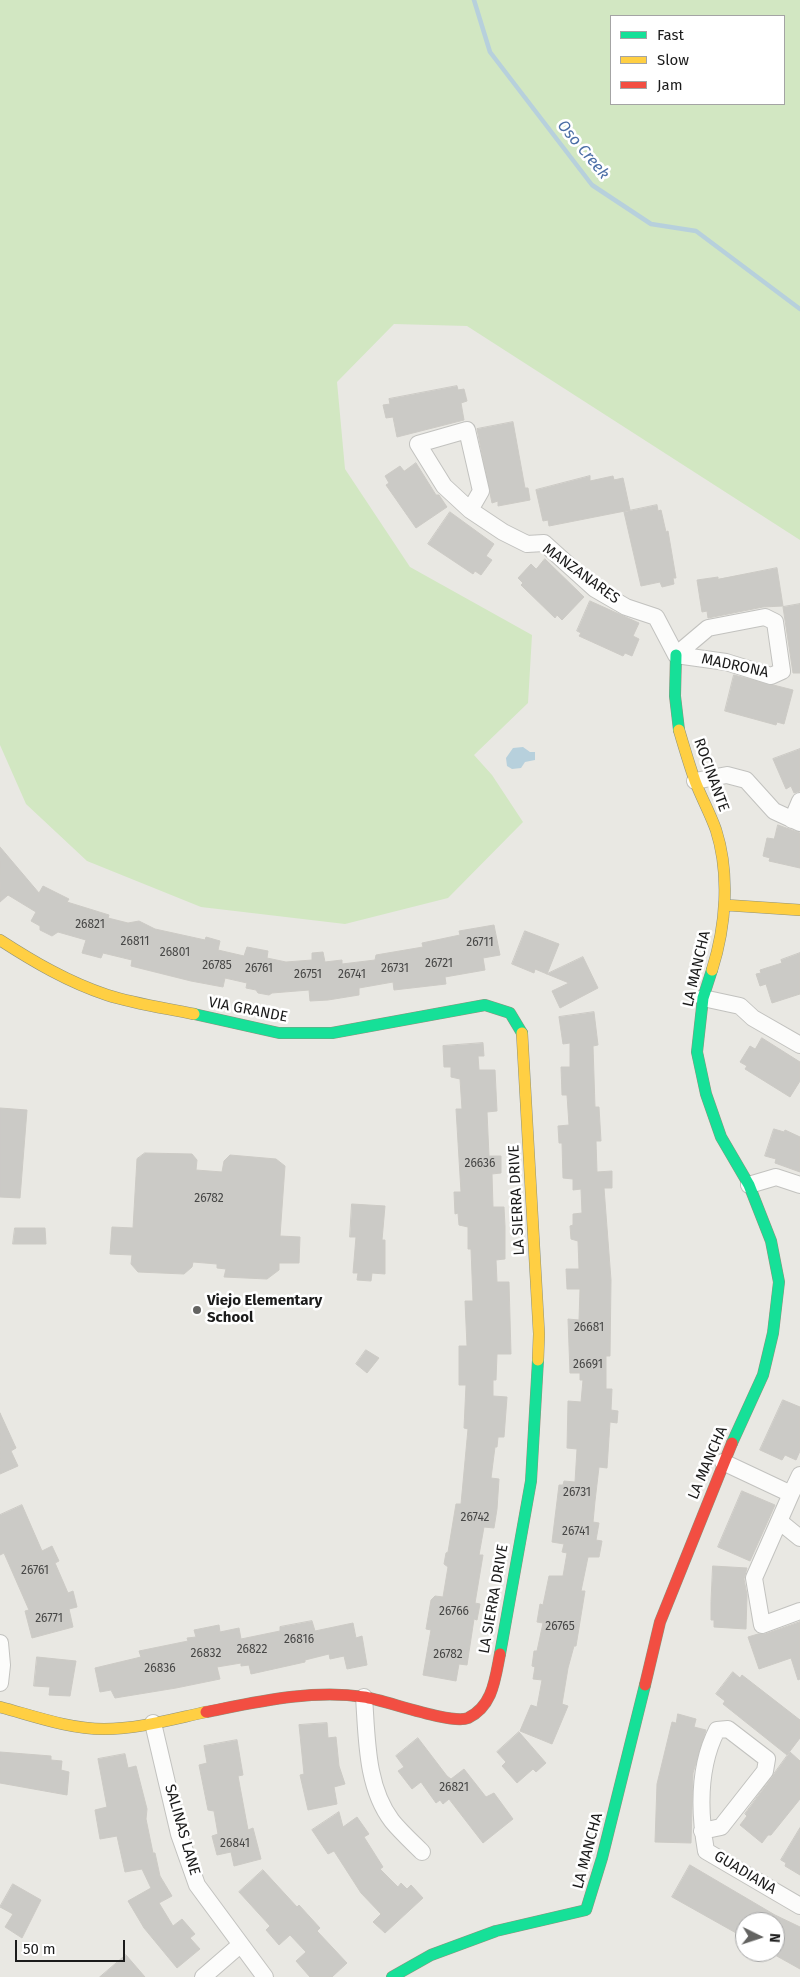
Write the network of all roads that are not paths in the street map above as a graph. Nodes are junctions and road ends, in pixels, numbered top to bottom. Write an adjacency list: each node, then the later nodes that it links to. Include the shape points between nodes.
1 (470, 510): 1 (street, MANZANARES, via 444,486 418,444 467,430 480,491); 2 (street, MANZANARES, via 502,532 527,544 544,543 595,589 626,607 656,618)
2 (676, 656): 2 (street, MADRONA, via 708,628 765,616 775,622 782,671 771,676 726,662); 3 (street, ROCINANTE, via 678,728)
3 (695, 781): 5 (street, via 727,775 746,780 774,811); 6 (street, ROCINANTE, via 716,831)
4 (800, 801): 5 (street)
5 (796, 821)
6 (726, 905): 7 (street); 9 (street, LA MANCHA, via 719,948)
7 (800, 910)
8 (0, 940): 10 (street, VIA GRANDE, via 60,976 108,995 279,1033 332,1034 485,1004)
9 (703, 998): 11 (street, via 740,1006 753,1018); 12 (street, LA MANCHA, via 697,1052 706,1094 721,1137)
10 (503, 1008): 22 (street, LA SIERRA DRIVE, via 517,1019 523,1036 539,1334 530,1481 495,1680 483,1709 465,1719)
11 (800, 1045)
12 (749, 1185): 13 (street, via 776,1177); 14 (street, LA MANCHA, via 771,1241 779,1282 774,1333 764,1375)
13 (800, 1185)
14 (723, 1462): 16 (street); 31 (street, LA MANCHA, via 660,1622 602,1858 586,1910 496,1931 431,1955)
15 (800, 1475): 16 (street)
16 (791, 1494): 17 (street)
17 (779, 1521): 18 (street); 19 (street, via 754,1578 762,1625)
18 (800, 1538)
19 (800, 1610)
20 (0, 1643): 21 (street)
21 (0, 1683)
22 (364, 1697): 24 (street, LA SIERRA DRIVE, via 312,1695 251,1703); 26 (street, via 368,1756 381,1803)
23 (0, 1708): 24 (street, LA SIERRA DRIVE, via 73,1726 105,1729)
24 (153, 1723): 28 (street, SALINAS LANE, via 179,1834 197,1885)
25 (702, 1831): 25 (street, GUADIANA, via 701,1802 709,1746 717,1730 728,1729 767,1759 765,1771 721,1827); 27 (street, GUADIANA, via 706,1851)
26 (422, 1852)
27 (800, 1906)
28 (240, 1945): 29 (street); 30 (street, SALINAS LANE)
29 (203, 1977)
30 (265, 1977)
31 (392, 1977)

